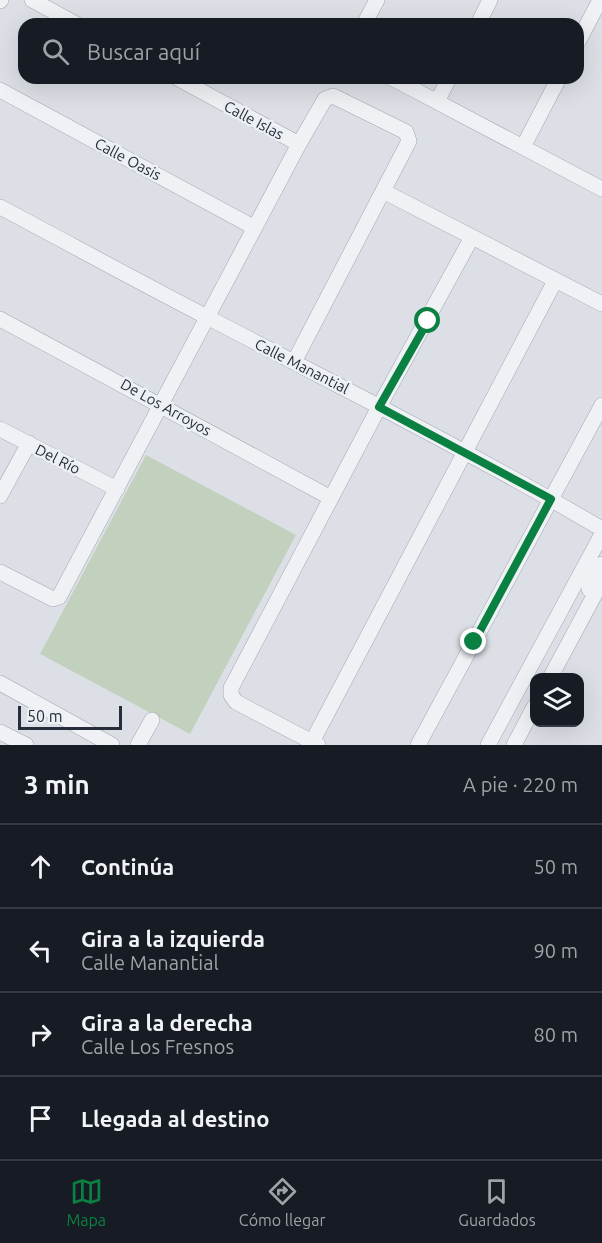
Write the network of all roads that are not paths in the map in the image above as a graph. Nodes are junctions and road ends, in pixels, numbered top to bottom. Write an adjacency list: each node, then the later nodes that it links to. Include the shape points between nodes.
1 (32, 0): 5 (street)
2 (377, 0): 6 (street)
3 (490, 0): 7 (street)
4 (600, 0): 8 (street)
5 (65, 18)
6 (367, 18)
7 (480, 18)
8 (584, 31)
9 (188, 84): 15 (street, Calle Islas)
10 (403, 84): 14 (street)
11 (446, 84): 14 (street)
12 (556, 84): 16 (street)
13 (0, 90): 20 (street, Calle Oasis)
14 (437, 102): 16 (street)
15 (299, 144): 18 (street, via 326,99 333,96 406,132 409,141); 20 (street)
16 (523, 147): 17 (street)
17 (602, 189)
18 (383, 191): 21 (street); 26 (street)
19 (0, 207): 24 (street, Calle Manantial)
20 (255, 228): 24 (street)
21 (472, 237): 22 (street); 29 (street)
22 (555, 281): 23 (street); 32 (street)
23 (602, 304)
24 (207, 317): 26 (street, Calle Manantial); 27 (street)
25 (0, 319): 27 (street, De Los Arroyos)
26 (294, 362): 29 (street, Calle Manantial)
27 (161, 405): 33 (street); 35 (street, De Los Arroyos)
28 (602, 405): 36 (street)
29 (379, 407): 32 (street, Calle Manantial); 35 (street)
30 (0, 429): 31 (street, Del Río)
31 (29, 443): 33 (street, Del Río); 34 (street)
32 (464, 452): 36 (street, Calle Manantial); 48 (street)
33 (117, 489): 40 (street, via 59,597 53,599)
34 (0, 496)
35 (331, 498): 48 (street, via 231,688 236,702)
36 (551, 499): 37 (street, Calle Manantial); 52 (street)
37 (602, 529)
38 (602, 534): 53 (street)
39 (602, 564): 42 (street, via 583,602)
40 (0, 572)
41 (602, 581): 42 (street)
42 (574, 634): 43 (street)
43 (553, 673)
44 (0, 683): 50 (street)
45 (530, 715): 54 (street)
46 (152, 720): 51 (street)
47 (0, 732): 49 (street)
48 (315, 744)
49 (26, 745)
50 (112, 745)
51 (138, 745)
52 (418, 745)
53 (488, 745)
54 (514, 745)

